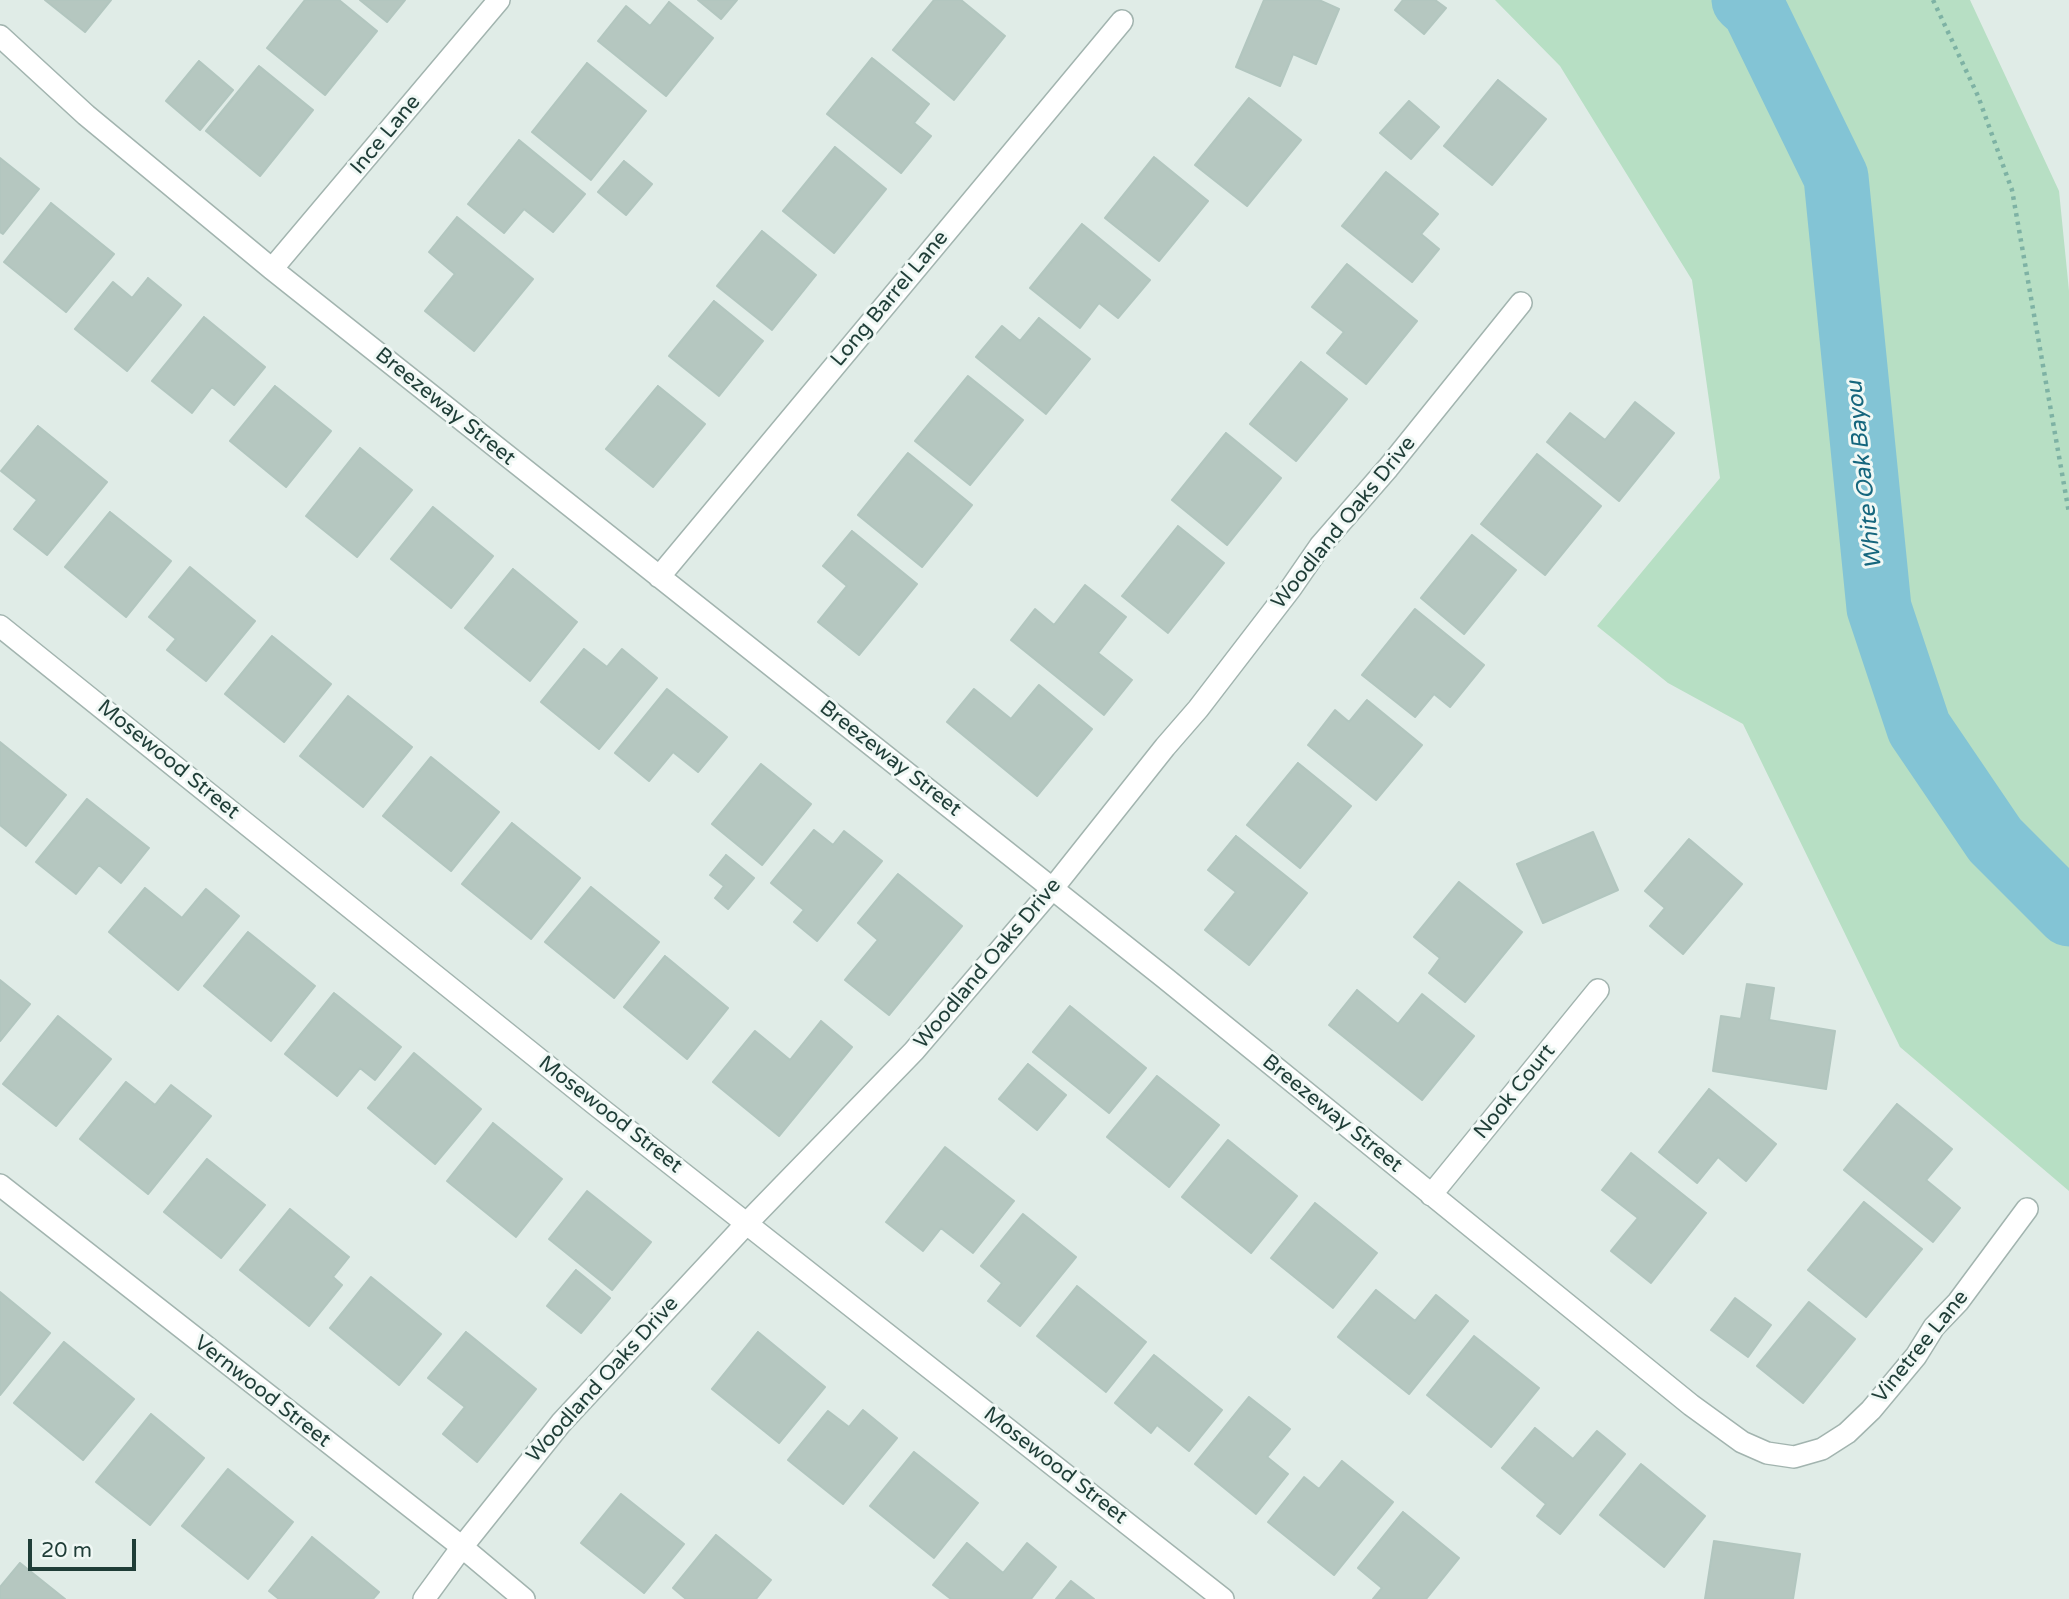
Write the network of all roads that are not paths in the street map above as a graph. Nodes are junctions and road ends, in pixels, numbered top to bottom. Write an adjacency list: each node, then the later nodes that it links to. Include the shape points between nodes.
1 (499, 0): 4 (street, Ince Lane)
2 (1122, 21): 6 (street, Long Barrel Lane)
3 (0, 36): 4 (street, Breezeway Street, via 86,115)
4 (272, 269): 6 (street, Breezeway Street)
5 (1521, 303): 8 (street, Woodland Oaks Drive, via 1320,546 1199,709)
6 (659, 576): 8 (street, Breezeway Street)
7 (0, 626): 13 (street, Mosewood Street)
8 (1053, 888): 11 (street, Breezeway Street); 13 (street, Woodland Oaks Drive, via 914,1051)
9 (1598, 989): 11 (street, Nook Court)
10 (0, 1185): 15 (street, Vernwood Street)
11 (1431, 1195): 14 (street, Breezeway Street, via 1742,1442 1767,1453)
12 (2027, 1209): 14 (street, Vinetree Lane, via 1871,1410 1822,1449)
13 (747, 1223): 15 (street, Woodland Oaks Drive, via 561,1423); 18 (street, Mosewood Street)
14 (1794, 1457)
15 (461, 1546): 16 (street, Woodland Oaks Drive); 17 (street, Vernwood Street)
16 (424, 1599)
17 (524, 1599)
18 (1223, 1599)

